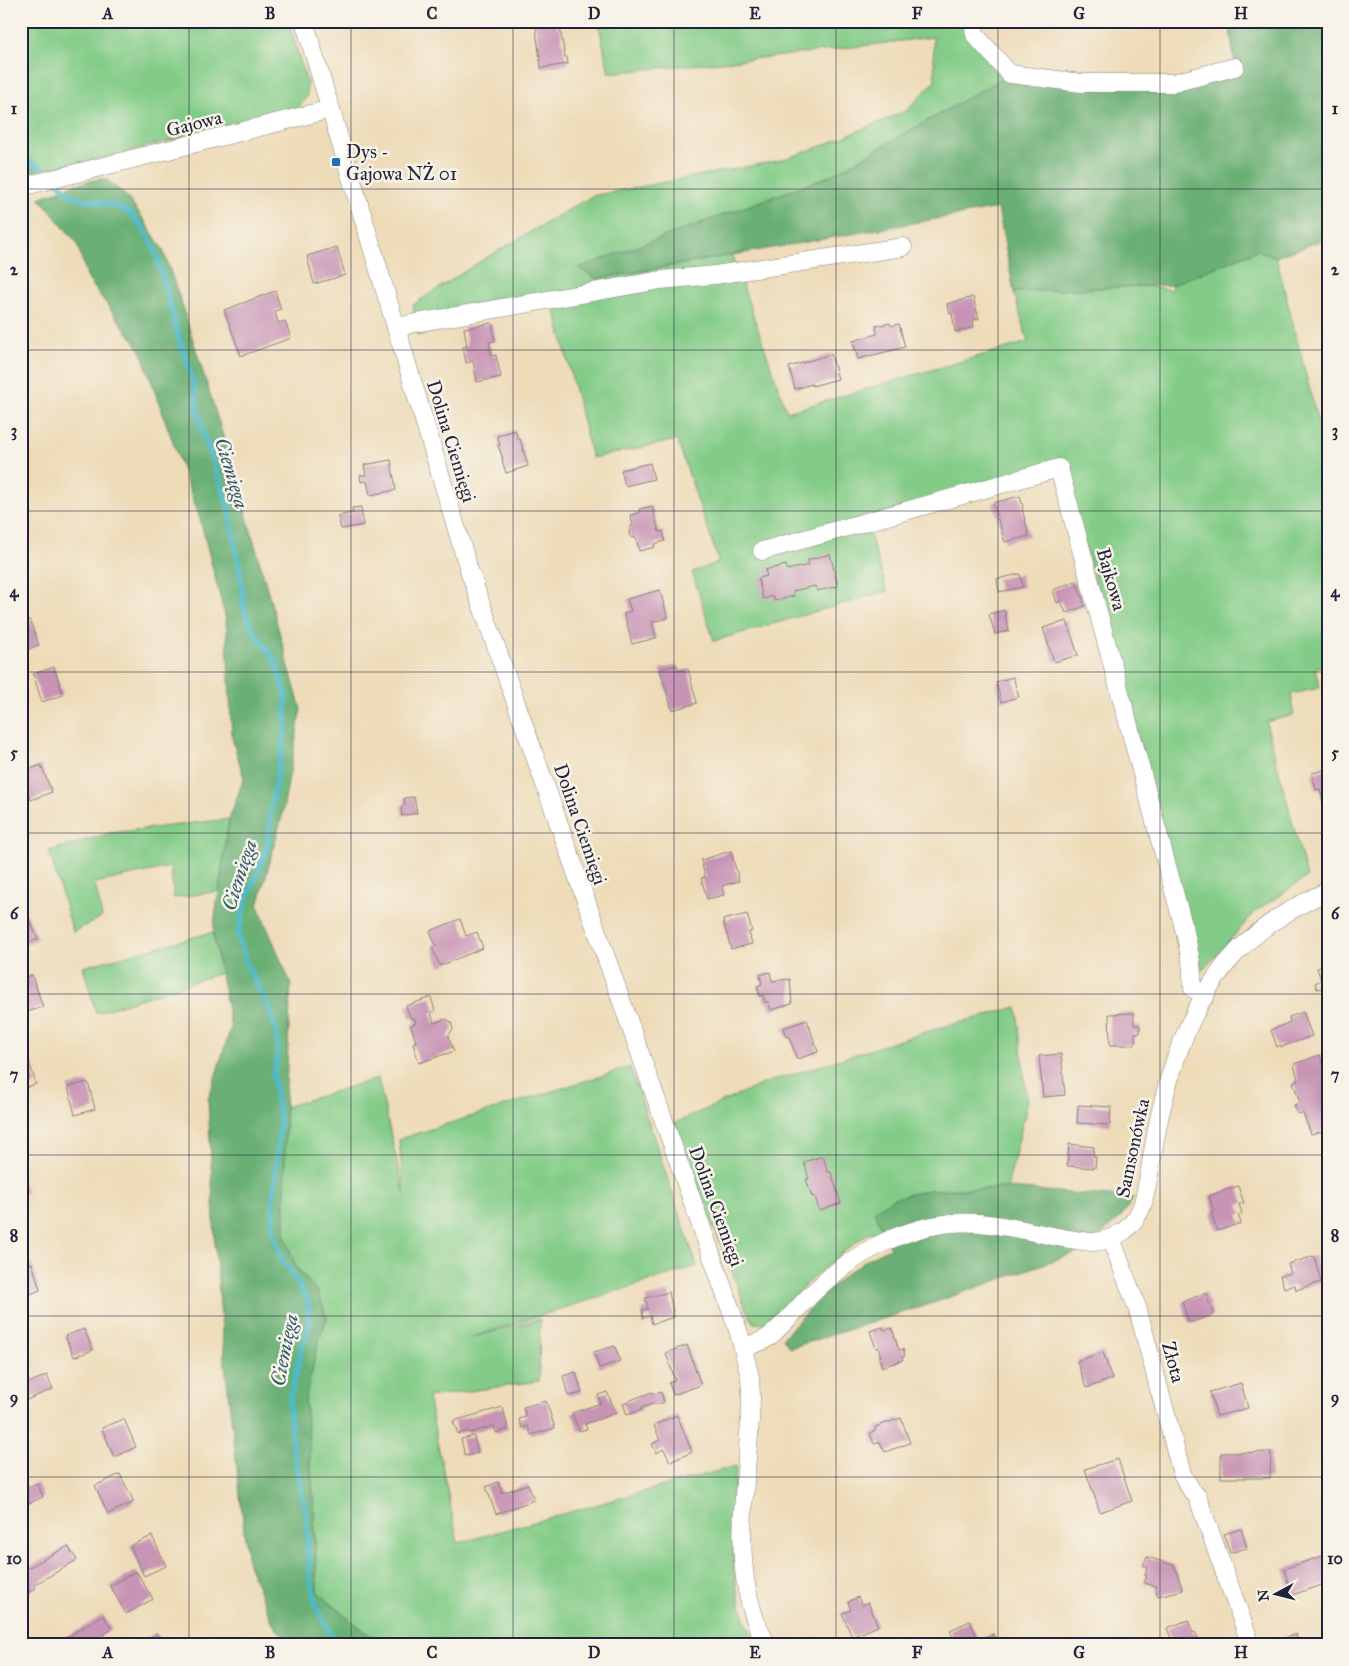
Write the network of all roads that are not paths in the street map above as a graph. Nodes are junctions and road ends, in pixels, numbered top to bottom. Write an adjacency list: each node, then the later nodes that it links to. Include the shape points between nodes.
1 (304, 21): 4 (street, Dolina Ciemięgi)
2 (973, 21): 3 (street, via 976,35 1010,74 1081,83 1173,82)
3 (1235, 67)
4 (331, 109): 5 (street, Gajowa); 7 (street, Dolina Ciemięgi)
5 (21, 187)
6 (903, 247): 7 (street, via 661,280)
7 (396, 328): 12 (street, Dolina Ciemięgi, via 469,570)
8 (762, 551): 10 (street, Bajkowa, via 1059,468 1185,932 1193,988)
9 (1328, 890): 10 (street, Samsonówka, via 1283,914 1254,936 1226,964)
10 (1205, 997): 11 (street, Samsonówka, via 1184,1038 1168,1085 1140,1211 1128,1229)
11 (1111, 1238): 12 (street, Samsonówka, via 1084,1241 979,1223 931,1225 858,1256 817,1288 770,1336); 14 (street, Złota, via 1138,1310 1182,1474 1197,1496)
12 (743, 1348): 13 (street, Dolina Ciemięgi, via 752,1396 743,1529 744,1566 751,1607)
13 (767, 1645)
14 (1252, 1645)

